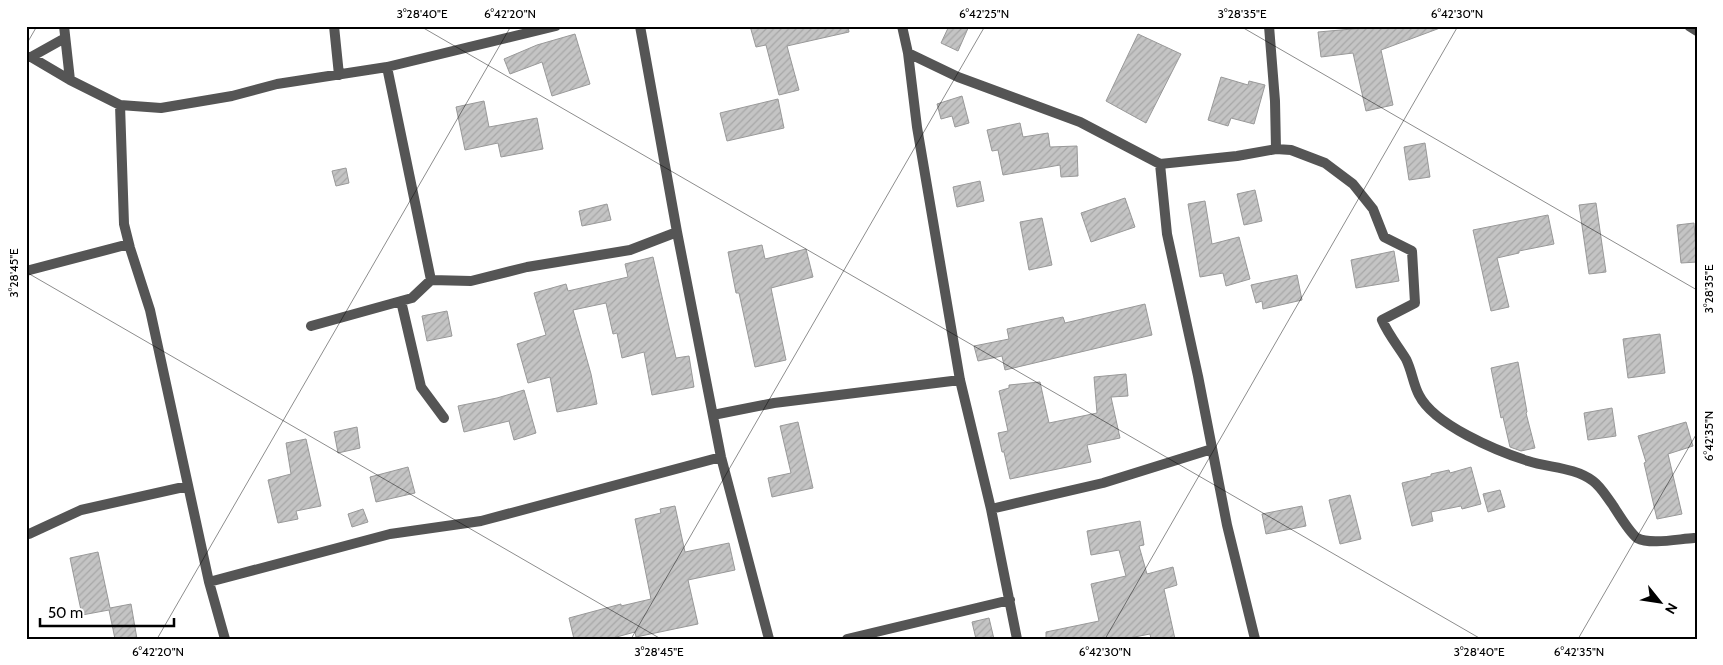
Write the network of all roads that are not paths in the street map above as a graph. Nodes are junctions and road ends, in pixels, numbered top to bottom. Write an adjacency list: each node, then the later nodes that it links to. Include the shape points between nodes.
1 (64, 26): 9 (street)
2 (334, 26): 13 (street)
3 (556, 26): 12 (street)
4 (640, 26): 18 (street)
5 (902, 26): 10 (street)
6 (1269, 26): 16 (street)
7 (1689, 26): 8 (street)
8 (1697, 31)
9 (65, 38): 11 (street); 14 (street)
10 (908, 53): 17 (street, via 958,77 1080,122); 24 (street, via 917,127)
11 (29, 57): 14 (street)
12 (387, 67): 13 (street); 21 (street)
13 (339, 75): 15 (street, via 161,108)
14 (70, 80): 15 (street)
15 (120, 105): 19 (street, via 124,224)
16 (1276, 149): 17 (street); 32 (street, via 1291,150 1325,164 1353,184 1373,209 1384,237 1412,251 1415,303 1382,320 1412,371 1419,395 1428,409 1451,426 1507,454 1560,468 1593,481 1636,537 1646,541)
17 (1160, 164): 27 (street, via 1167,234)
18 (677, 232): 21 (street, via 630,250 527,267 471,281); 25 (street)
19 (129, 244): 20 (street); 29 (street, via 150,310)
20 (26, 271)
21 (431, 280): 22 (street, via 412,298)
22 (401, 300): 23 (street); 26 (street, via 421,387)
23 (311, 326)
24 (960, 380): 25 (street, via 774,403); 30 (street)
25 (713, 415): 28 (street)
26 (444, 418)
27 (1212, 449): 30 (street, via 1103,483); 39 (street)
28 (721, 457): 33 (street, via 480,522 390,534); 36 (street)
29 (188, 486): 31 (street, via 81,510); 33 (street)
30 (991, 509): 34 (street)
31 (29, 534)
32 (1694, 538)
33 (209, 582): 35 (street)
34 (1010, 600): 37 (street); 38 (street)
35 (225, 639)
36 (769, 639)
37 (847, 639)
38 (1017, 639)
39 (1255, 639)

